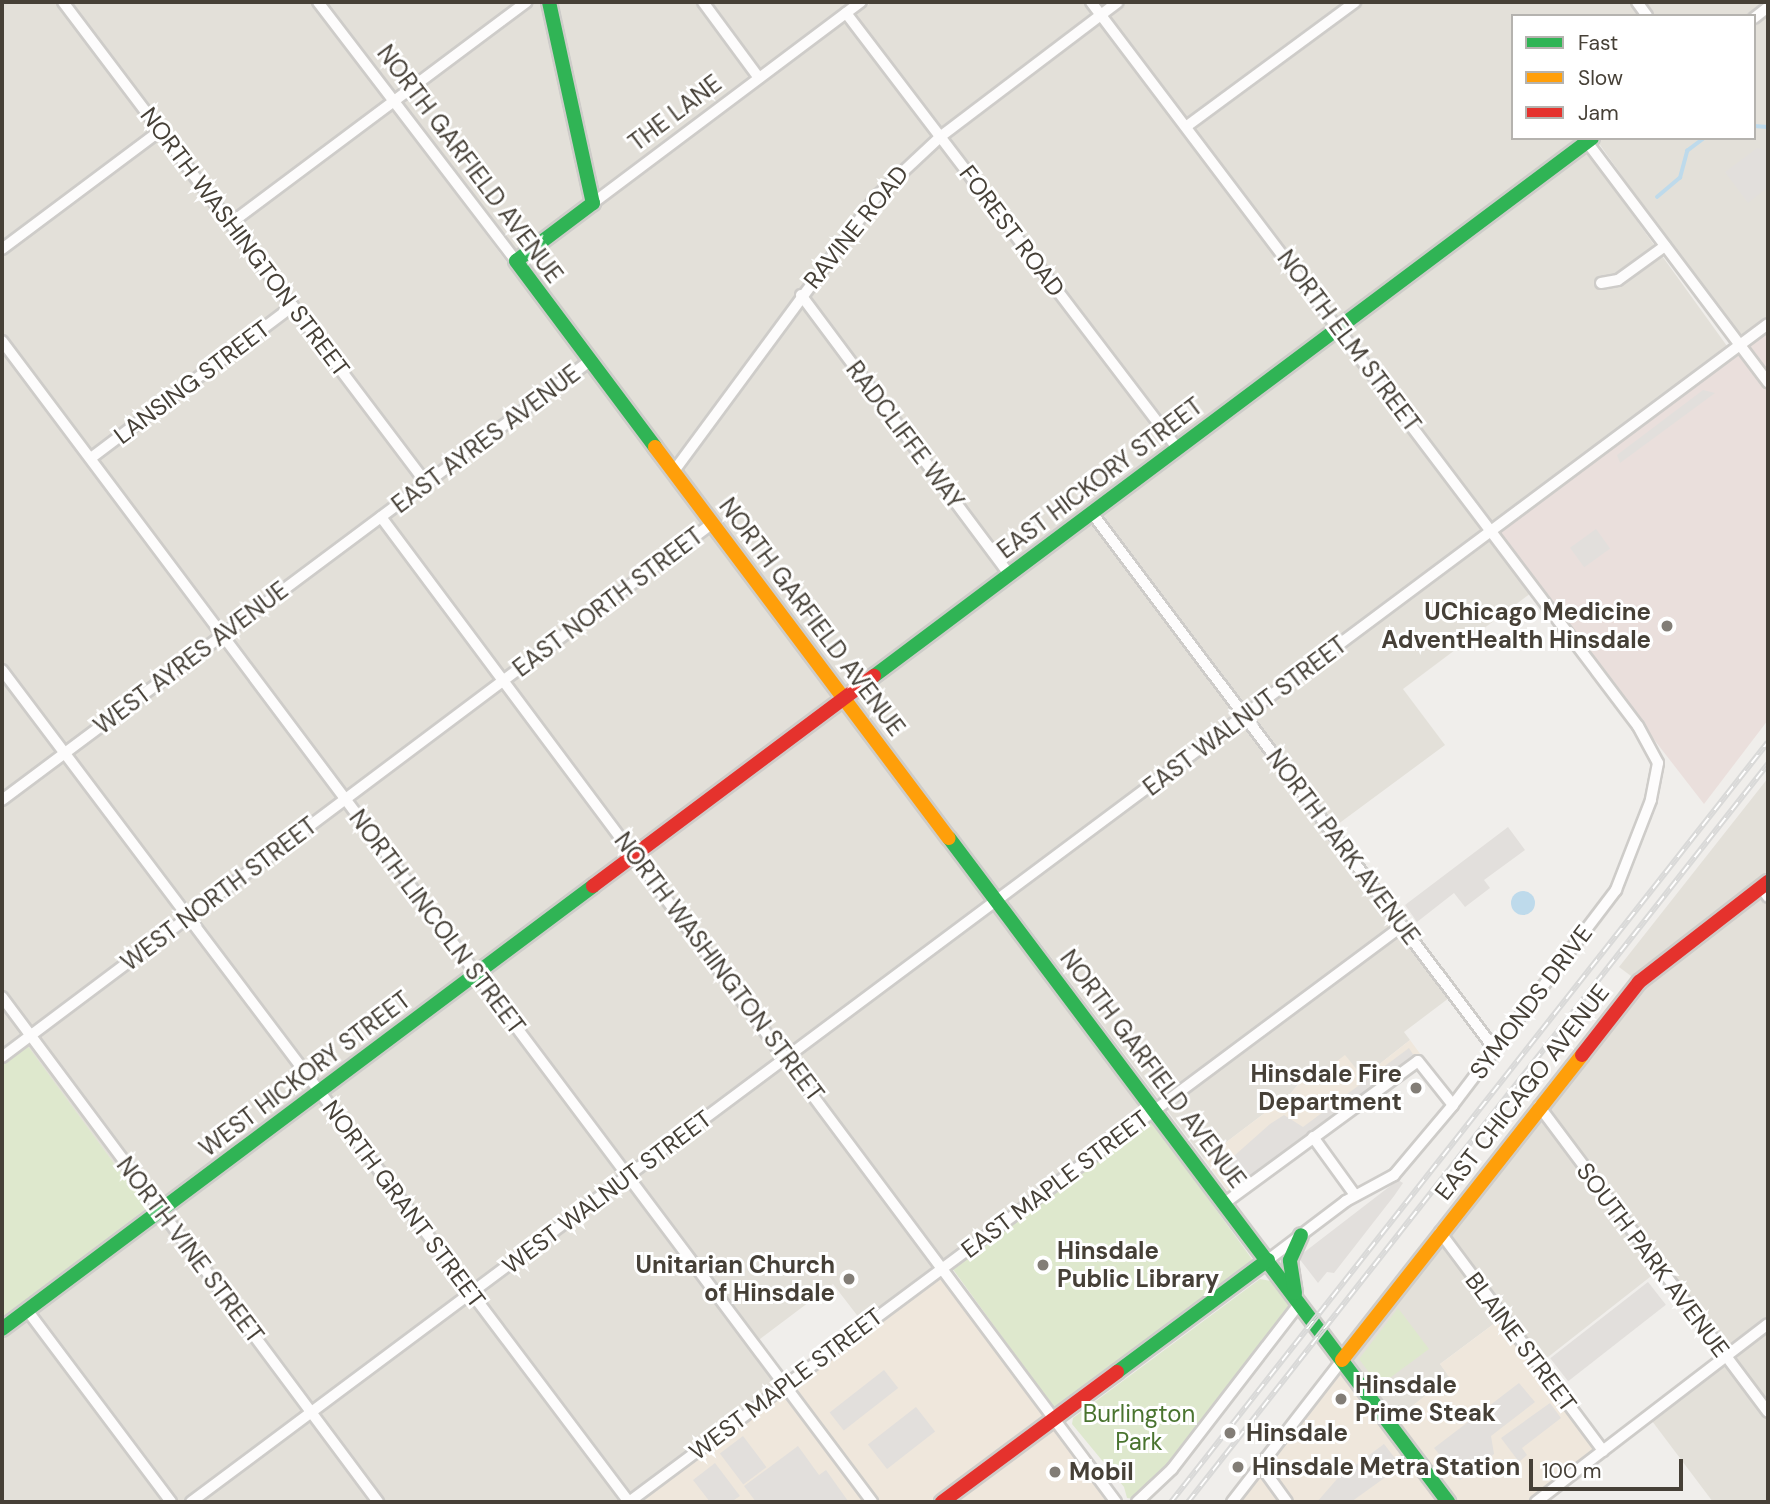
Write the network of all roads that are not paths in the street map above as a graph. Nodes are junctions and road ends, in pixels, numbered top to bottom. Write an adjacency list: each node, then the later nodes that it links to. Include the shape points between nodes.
1 (63, 2): 15 (street, NORTH WASHINGTON STREET)
2 (318, 2): 13 (street, NORTH GARFIELD AVENUE)
3 (526, 2): 13 (street)
4 (549, 2): 18 (main road)
5 (703, 2): 12 (street)
6 (861, 2): 10 (street, THE LANE)
7 (1091, 2): 11 (street, NORTH ELM STREET)
8 (1118, 2): 11 (street, RAVINE ROAD)
9 (1355, 2): 14 (street)
10 (846, 13): 12 (street, THE LANE); 16 (street, FOREST ROAD)
11 (1101, 14): 14 (street, NORTH ELM STREET); 16 (street, RAVINE ROAD)
12 (759, 78): 18 (street, THE LANE)
13 (394, 101): 19 (street); 22 (street, NORTH GARFIELD AVENUE)
14 (1187, 126): 27 (street, NORTH ELM STREET)
15 (161, 130): 19 (street, NORTH WASHINGTON STREET); 21 (street)
16 (940, 137): 24 (street, RAVINE ROAD, via 877,196); 32 (street, FOREST ROAD)
17 (1590, 140): 20 (street); 27 (main road, EAST HICKORY STREET)
18 (593, 203): 22 (main road, THE LANE)
19 (231, 223): 25 (street, NORTH WASHINGTON STREET)
20 (1665, 246): 23 (street, via 1618,280); 29 (street)
21 (2, 249)
22 (516, 261): 30 (main road, NORTH GARFIELD AVENUE)
23 (1601, 283)
24 (801, 295): 34 (street, RAVINE ROAD, via 740,387); 40 (street, RADCLIFFE WAY)
25 (293, 306): 33 (street, LANSING STREET); 35 (street, NORTH WASHINGTON STREET)
26 (1768, 324): 29 (street, EAST WALNUT STREET)
27 (1340, 327): 32 (main road, EAST HICKORY STREET); 39 (street, NORTH ELM STREET)
28 (2, 341): 33 (street, NORTH LINCOLN STREET)
29 (1740, 345): 31 (street); 39 (street, EAST WALNUT STREET)
30 (591, 360): 34 (main road, NORTH GARFIELD AVENUE); 35 (street, EAST AYRES AVENUE)
31 (1768, 382)
32 (1178, 449): 36 (main road, EAST HICKORY STREET)
33 (91, 458): 41 (street, NORTH LINCOLN STREET)
34 (674, 471): 38 (main road, NORTH GARFIELD AVENUE)
35 (426, 483): 37 (street, EAST AYRES AVENUE)
36 (1092, 513): 40 (main road, EAST HICKORY STREET); 46 (street, NORTH PARK AVENUE)
37 (381, 517): 41 (street, WEST AYRES AVENUE); 43 (street, NORTH WASHINGTON STREET)
38 (713, 523): 43 (street, EAST NORTH STREET); 45 (main road, NORTH GARFIELD AVENUE)
39 (1492, 531): 44 (street, NORTH ELM STREET); 46 (street, EAST WALNUT STREET)
40 (1009, 574): 45 (main road, EAST HICKORY STREET)
41 (223, 636): 47 (street, WEST AYRES AVENUE); 48 (street, NORTH LINCOLN STREET)
42 (2, 670): 47 (street, NORTH GRANT STREET)
43 (503, 680): 48 (street, WEST NORTH STREET); 50 (street, NORTH WASHINGTON STREET)
44 (1605, 681): 58 (street, SYMONDS DRIVE, via 1655,752 1656,785 1616,890)
45 (845, 699): 50 (main road, EAST HICKORY STREET); 52 (main road, NORTH GARFIELD AVENUE)
46 (1245, 716): 52 (street, EAST WALNUT STREET); 54 (street, NORTH PARK AVENUE)
47 (64, 752): 49 (street, WEST AYRES AVENUE); 53 (street, NORTH GRANT STREET)
48 (345, 799): 53 (street, WEST NORTH STREET); 55 (street, NORTH LINCOLN STREET)
49 (2, 800)
50 (635, 855): 55 (main road, WEST HICKORY STREET); 60 (street, NORTH WASHINGTON STREET)
51 (1766, 889): 63 (main road, EAST CHICAGO AVENUE, via 1639,982)
52 (997, 901): 60 (street, EAST WALNUT STREET); 64 (main road, NORTH GARFIELD AVENUE)
53 (187, 917): 57 (street, WEST NORTH STREET); 61 (street, NORTH GRANT STREET)
54 (1402, 926): 58 (street, NORTH PARK AVENUE); 64 (street, EAST MAPLE STREET)
55 (476, 974): 61 (main road, WEST HICKORY STREET); 66 (street, NORTH LINCOLN STREET)
56 (2, 998): 57 (street, NORTH VINE STREET)
57 (30, 1035): 59 (street, WEST NORTH STREET); 69 (street, NORTH VINE STREET)
58 (1493, 1047): 62 (street, SYMONDS DRIVE)
59 (2, 1057)
60 (788, 1058): 66 (street, WEST WALNUT STREET); 73 (street, NORTH WASHINGTON STREET)
61 (318, 1092): 69 (main road, WEST HICKORY STREET); 74 (street, NORTH GRANT STREET)
62 (1453, 1105): 65 (street, via 1418,1061); 67 (street, SYMONDS DRIVE, via 1403,1168)
63 (1539, 1106): 70 (main road, EAST CHICAGO AVENUE); 79 (street, SOUTH PARK AVENUE)
64 (1154, 1111): 68 (main road, NORTH GARFIELD AVENUE); 73 (street, EAST MAPLE STREET)
65 (1313, 1137): 67 (street); 68 (street)
66 (628, 1177): 74 (street, WEST WALNUT STREET); 81 (street, NORTH LINCOLN STREET)
67 (1355, 1195): 71 (street, SYMONDS DRIVE)
68 (1226, 1202): 72 (main road, NORTH GARFIELD AVENUE)
69 (160, 1210): 76 (main road, WEST HICKORY STREET); 83 (street, NORTH VINE STREET)
70 (1440, 1232): 80 (main road, EAST CHICAGO AVENUE); 85 (street, BLAINE STREET)
71 (1301, 1235): 72 (street, SYMONDS DRIVE); 75 (main road, via 1290,1267)
72 (1268, 1260): 75 (main road, NORTH GARFIELD AVENUE); 84 (main road)
73 (944, 1267): 81 (street, WEST MAPLE STREET); 84 (street, NORTH WASHINGTON STREET)
74 (472, 1293): 83 (street, WEST WALNUT STREET); 90 (street, NORTH GRANT STREET)
75 (1299, 1304): 80 (main road, NORTH GARFIELD AVENUE); 94 (street, via 1172,1469)
76 (27, 1310): 78 (main road, WEST HICKORY STREET); 87 (street)
77 (1768, 1324): 79 (street)
78 (2, 1329)
79 (1725, 1357): 82 (street, SOUTH PARK AVENUE); 85 (street)
80 (1342, 1360): 86 (street); 97 (main road, NORTH GARFIELD AVENUE)
81 (785, 1386): 90 (street, WEST MAPLE STREET); 91 (street, NORTH LINCOLN STREET)
82 (1768, 1412)
83 (312, 1413): 88 (street, WEST WALNUT STREET); 89 (street, NORTH VINE STREET)
84 (1055, 1418): 92 (main road); 93 (street, NORTH WASHINGTON STREET)
85 (1602, 1451): 98 (street)
86 (1261, 1466): 95 (street); 96 (street)
87 (171, 1502)
88 (191, 1502)
89 (378, 1502)
90 (629, 1502)
91 (872, 1502)
92 (942, 1502)
93 (1116, 1502)
94 (1137, 1502)
95 (1232, 1502)
96 (1287, 1502)
97 (1448, 1502)
98 (1536, 1502)

